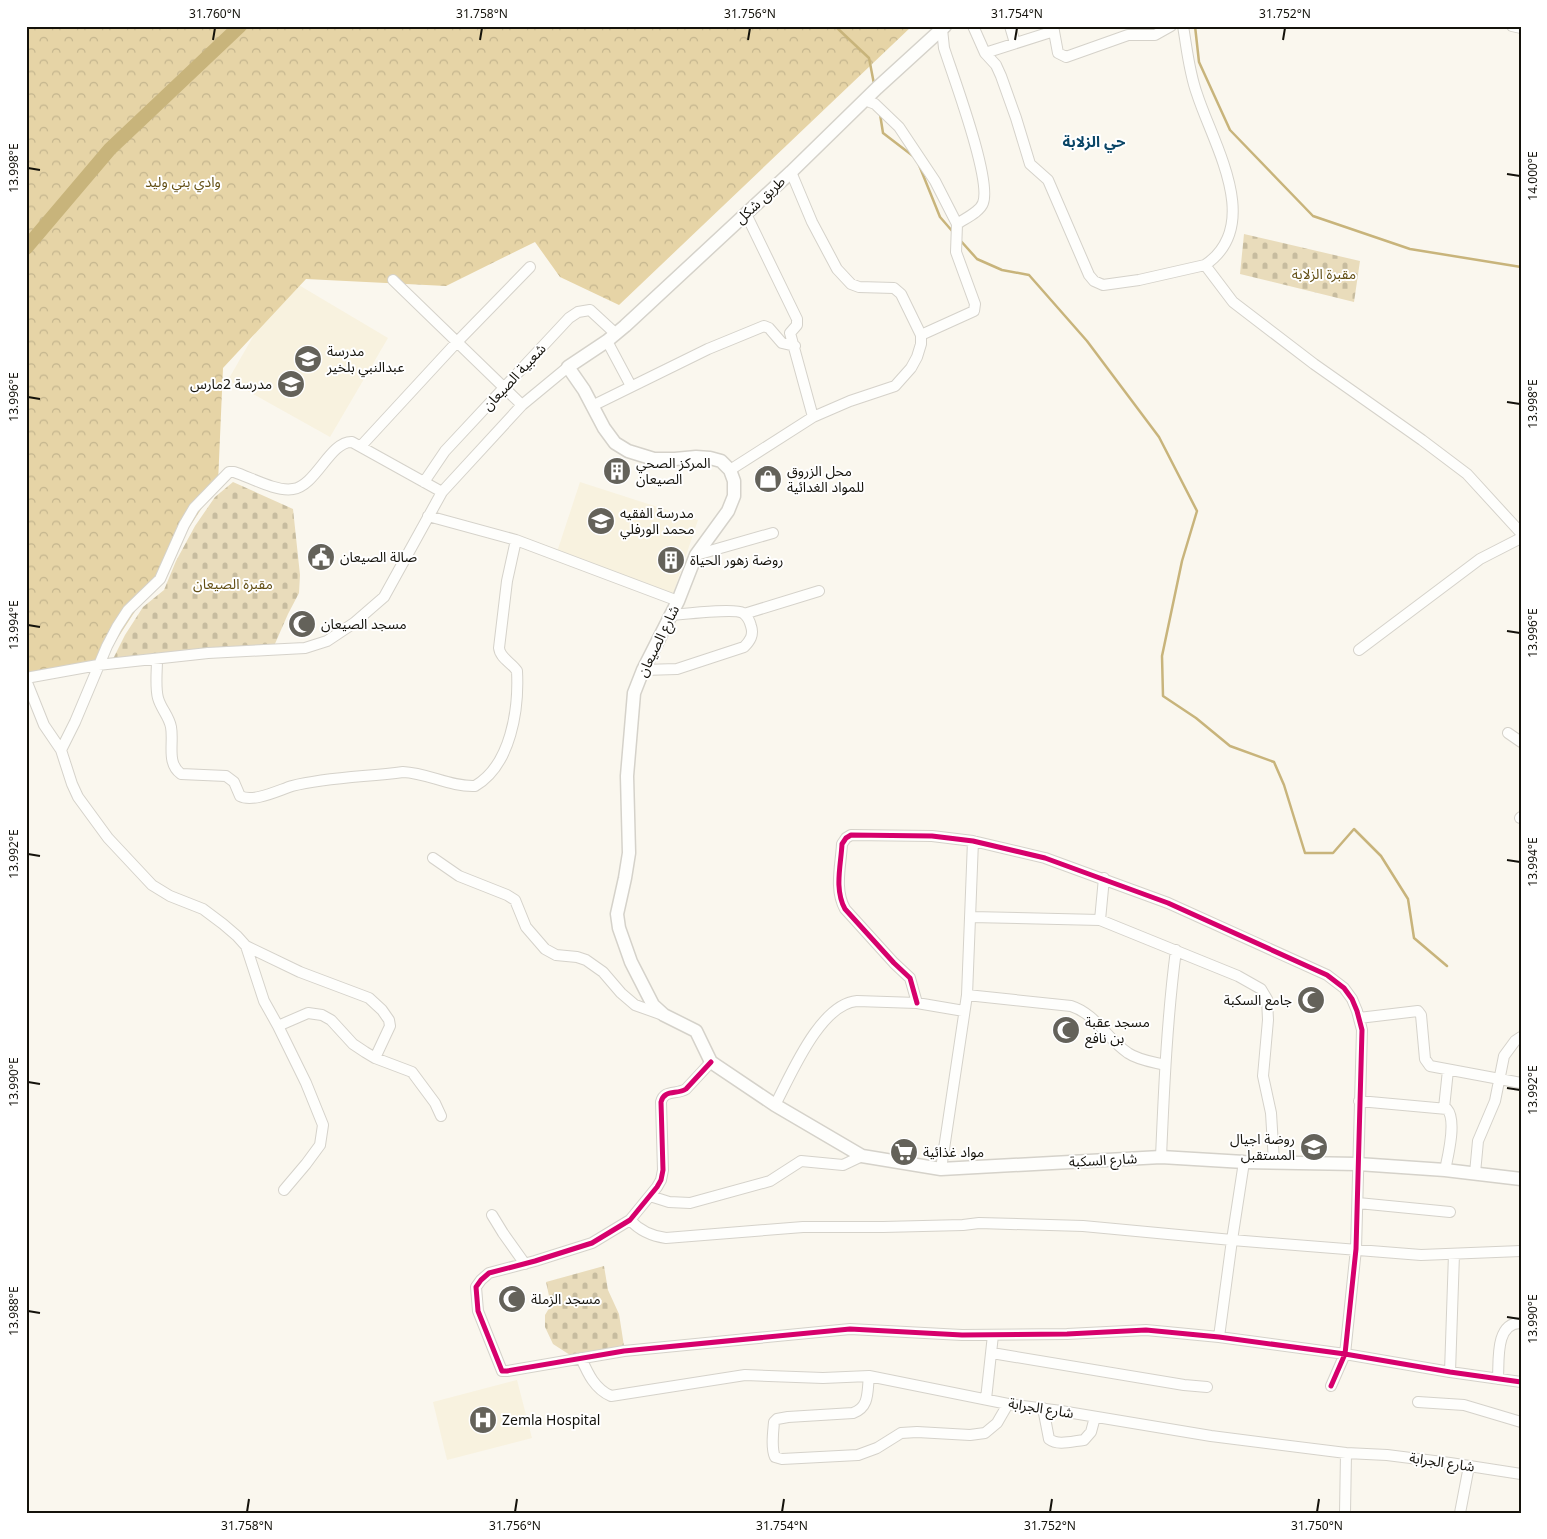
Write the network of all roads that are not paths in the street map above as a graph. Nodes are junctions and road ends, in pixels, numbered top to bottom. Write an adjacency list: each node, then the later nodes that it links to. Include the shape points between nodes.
1 (973, 26): 10 (street)
2 (1010, 26): 9 (street)
3 (1171, 26): 8 (street, via 1155,35 1128,35 1066,57 1058,53)
4 (1183, 26): 15 (street, via 1196,90 1232,196 1229,234 1223,249)
5 (1512, 26): 7 (street)
6 (944, 28): 11 (main road, طريق شكل); 14 (street, via 944,48 982,169 984,194 982,207)
7 (1521, 28)
8 (1053, 29): 9 (street)
9 (1015, 43): 10 (street)
10 (986, 53): 15 (street, via 1001,76 1030,164 1048,180 1094,281 1103,285 1139,280)
11 (865, 100): 12 (main road, طريق شكل); 14 (street, via 875,104 900,127)
12 (791, 172): 13 (main road, طريق شكل); 18 (street, via 837,269 851,284 894,288 902,294)
13 (746, 214): 19 (main road, طريق شكل); 21 (street, via 797,319 797,325 790,333)
14 (957, 224): 18 (street, via 956,252 975,304 974,311)
15 (1205, 265): 33 (street, via 1233,302 1467,474)
16 (530, 267): 20 (street)
17 (393, 280): 20 (street)
18 (921, 335): 27 (street, via 917,357 895,386)
19 (612, 337): 22 (main road, طريق شكل); 23 (street); 24 (street, شعبية الصيعان, via 590,310 574,314)
20 (457, 342): 24 (street); 28 (street)
21 (795, 346): 23 (street, via 782,343 764,326); 27 (street)
22 (568, 367): 25 (street); 26 (main road)
23 (631, 386): 26 (street)
24 (504, 388): 25 (street); 30 (street, شعبية الصيعان, via 445,451)
25 (522, 406): 31 (street)
26 (592, 406): 29 (main road, via 614,443 628,451 654,459 710,458 721,461)
27 (813, 417): 29 (street)
28 (360, 446): 30 (street); 44 (street, via 352,442 342,444 308,481 294,489 229,472 194,508 163,574 128,610)
29 (730, 470): 37 (main road, شارع الصيعان, via 734,496 728,510)
30 (424, 482): 31 (street)
31 (442, 492): 32 (street)
32 (428, 516): 36 (street); 43 (street, via 384,597 327,641 304,648)
33 (1521, 533)
34 (773, 534): 37 (street)
35 (1521, 538): 42 (street, via 1480,559)
36 (516, 540): 39 (street); 43 (street, via 507,581 499,648 501,656 518,671 513,721 499,763 475,786 403,772 316,780 249,798 240,796 234,782 226,776 181,774 171,758 172,730 170,719 159,700)
37 (696, 555): 39 (main road, شارع الصيعان)
38 (819, 591): 40 (street)
39 (678, 601): 41 (main road, شارع الصيعان)
40 (744, 614): 41 (street, via 727,611); 45 (street, via 752,631 744,647 677,669)
41 (672, 615): 45 (main road, شارع الصيعان)
42 (1359, 650)
43 (157, 659): 44 (street)
44 (98, 665): 46 (street); 49 (street)
45 (643, 670): 60 (main road, شارع الصيعان, via 634,693 628,776 629,853 617,914 631,962 653,1005)
46 (26, 679): 49 (street, via 44,725)
47 (1508, 733): 48 (street)
48 (1521, 742)
49 (61, 750): 55 (street, via 75,791 91,816 152,885 202,909 224,924)
50 (973, 841): 52 (street, via 1045,858); 53 (street); 58 (street, via 932,836 851,835 842,844 840,900 910,978)
51 (433, 858): 60 (street, via 459,876 515,900 526,927 545,949 556,955 586,960 603,972 635,1005)
52 (1104, 878): 54 (street); 61 (street, via 1168,903 1327,975 1344,988)
53 (970, 918): 54 (street); 57 (street)
54 (1100, 920): 56 (street)
55 (246, 946): 62 (street, via 264,1001); 64 (street, via 300,972 369,998 382,1010 390,1026)
56 (1176, 950): 66 (street); 77 (street, via 1238,976 1265,993 1268,1020 1263,1076 1271,1113)
57 (967, 995): 59 (street); 66 (street, via 1080,1009 1126,1052)
58 (916, 1003): 59 (street); 71 (street, via 852,1001 833,1013 817,1027)
59 (964, 1011): 79 (street)
60 (664, 1015): 65 (main road, شارع الصيعان, via 696,1031)
61 (1359, 1018): 67 (street, via 1418,1011 1427,1063 1434,1068); 70 (street, via 1362,1030)
62 (278, 1026): 64 (street, via 308,1013 322,1015 353,1044); 83 (street, via 323,1125 320,1145)
63 (1521, 1037): 68 (street, via 1504,1056)
64 (375, 1058): 73 (street, via 412,1072)
65 (711, 1062): 71 (main road, شارع السكبة); 84 (street, via 682,1092 663,1097 663,1170 661,1180)
66 (1165, 1065): 75 (street)
67 (1448, 1070): 68 (street); 72 (street)
68 (1500, 1080): 69 (street); 81 (street, via 1478,1142)
69 (1521, 1083)
70 (1359, 1101): 72 (street); 78 (street)
71 (775, 1105): 74 (main road, شارع السكبة)
72 (1444, 1108): 80 (street, via 1451,1116)
73 (441, 1116)
74 (862, 1156): 79 (main road, شارع السكبة); 84 (street, via 843,1165 801,1161 770,1181 690,1203 669,1202)
75 (1161, 1157): 76 (main road, شارع السكبة); 79 (main road, شارع السكبة)
76 (1244, 1162): 77 (main road, شارع السكبة); 89 (street)
77 (1274, 1162): 78 (main road, شارع السكبة)
78 (1358, 1164): 80 (main road, شارع السكبة); 85 (street)
79 (941, 1169)
80 (1445, 1170): 81 (main road, شارع السكبة)
81 (1475, 1173): 82 (main road, شارع السكبة)
82 (1521, 1179)
83 (284, 1190)
84 (650, 1196): 88 (street)
85 (1358, 1203): 86 (street); 90 (street)
86 (1450, 1212)
87 (492, 1214): 93 (street)
88 (630, 1220): 89 (street, via 639,1230 666,1238 803,1227 979,1223 1083,1226); 93 (street, via 592,1243)
89 (1232, 1240): 90 (street); 96 (street)
90 (1356, 1249): 92 (street, via 1421,1255); 98 (street)
91 (1521, 1251): 92 (street)
92 (1454, 1254): 100 (street)
93 (525, 1264): 99 (street, via 489,1273 476,1287 478,1311 502,1370)
94 (1521, 1323): 102 (street, via 1508,1325 1504,1331)
95 (993, 1334): 96 (street, via 1146,1330); 97 (street); 99 (street, via 850,1329)
96 (1219, 1337): 98 (street)
97 (992, 1353): 104 (street); 106 (street)
98 (1344, 1354): 100 (street); 105 (street)
99 (581, 1358): 101 (street, شارع الجرابة, via 594,1383 602,1393 611,1396 745,1375)
100 (1450, 1372): 102 (street)
101 (869, 1376): 106 (street, شارع الجرابة); 108 (street, via 866,1402 861,1410 777,1419 773,1430 775,1457 858,1455 902,1433 986,1433 997,1423)
102 (1498, 1379): 103 (street)
103 (1521, 1382)
104 (1206, 1386)
105 (1331, 1386)
106 (986, 1399): 108 (street, شارع الجرابة)
107 (1418, 1402): 111 (street, via 1464,1405)
108 (1008, 1404): 109 (street, شارع الجرابة)
109 (1044, 1408): 110 (street, شارع الجرابة); 110 (street, via 1049,1439 1056,1442 1084,1440 1091,1432)
110 (1095, 1417): 112 (street, شارع الجرابة)
111 (1521, 1422)
112 (1346, 1453): 113 (street, شارع الجرابة); 115 (street)
113 (1469, 1466): 114 (street, شارع الجرابة); 116 (street)
114 (1521, 1474)
115 (1345, 1513)
116 (1460, 1513)

